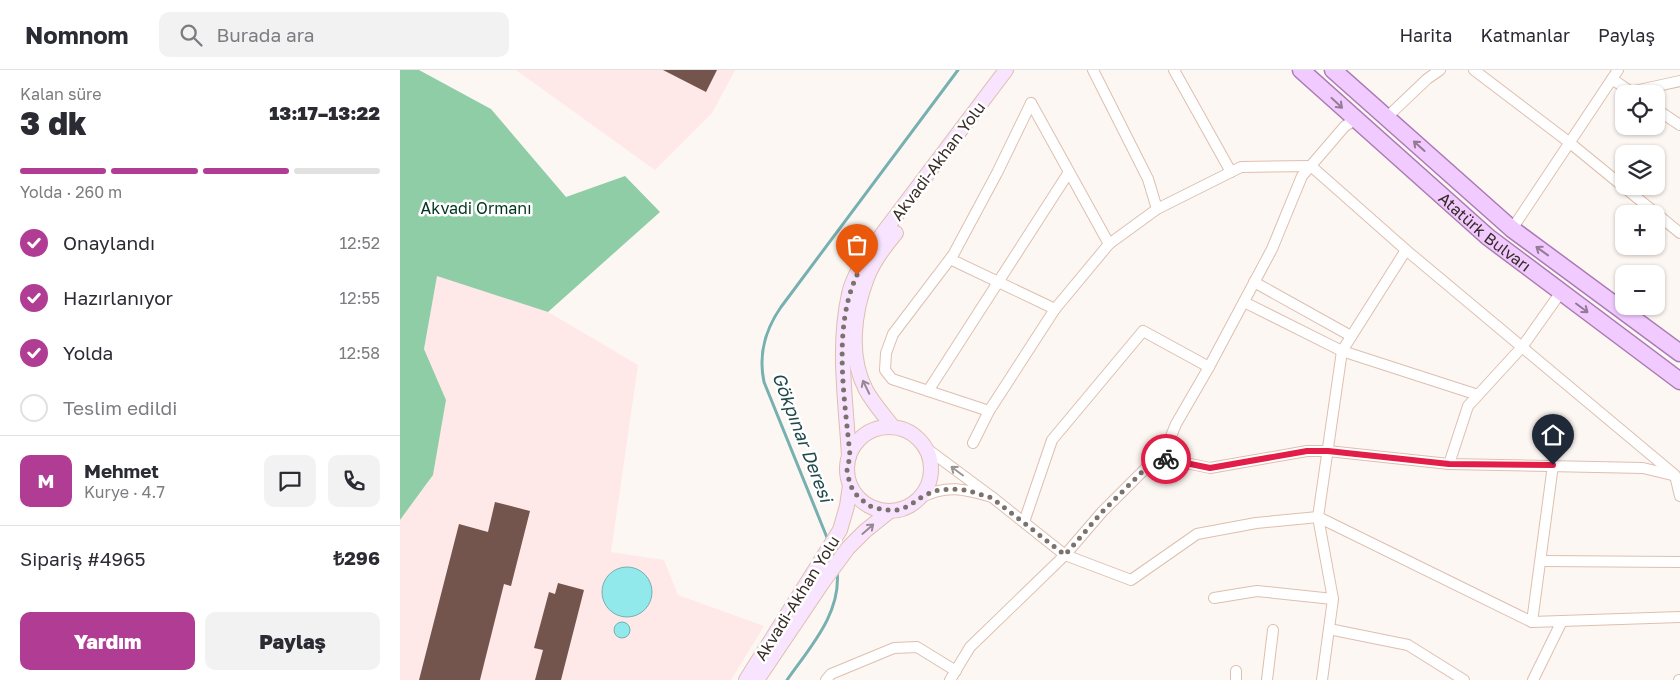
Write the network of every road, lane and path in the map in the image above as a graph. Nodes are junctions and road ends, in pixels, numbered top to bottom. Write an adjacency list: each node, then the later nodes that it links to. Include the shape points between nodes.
1 (1006, 70): 46 (main road, Akvadi-Akhan Yolu, via 864,258 849,292 842,369)
2 (1018, 70): 42 (main road, Akvadi-Akhan Yolu, one-way to 2, via 866,390 856,361 856,315 867,277 879,255)
3 (1093, 70): 22 (street, via 1148,179)
4 (1174, 70): 21 (street)
5 (1301, 70): 16 (main road, Atatürk Bulvarı, one-way to 16)
6 (1333, 70): 15 (main road, Atatürk Bulvarı)
7 (1440, 70): 15 (street)
8 (1474, 70): 18 (street)
9 (1618, 70): 10 (street)
10 (1612, 79): 12 (street); 18 (street)
11 (1680, 81): 13 (street)
12 (1621, 85)
13 (1664, 85)
14 (1665, 115): 17 (street)
15 (1387, 117): 23 (main road, Atatürk Bulvarı, one-way to 15)
16 (1355, 120): 19 (street, via 1344,126); 30 (main road, Atatürk Bulvarı, via 1488,237)
17 (1680, 125)
18 (1570, 143): 23 (street); 24 (street)
19 (1311, 166): 21 (street, via 1241,167); 26 (street); 29 (street, via 1302,176 1272,249)
20 (1069, 172): 25 (street); 27 (street, via 1031,103); 28 (street)
21 (1231, 172): 22 (street)
22 (1157, 209): 25 (street)
23 (1512, 229): 36 (main road, Atatürk Bulvarı, one-way to 23)
24 (1680, 233)
25 (1109, 244): 32 (street)
26 (1406, 250): 33 (street); 34 (street)
27 (950, 259): 28 (street); 39 (street, via 893,334 886,353 886,370 892,379)
28 (998, 282): 32 (street); 39 (street)
29 (1254, 282): 31 (street); 33 (street)
30 (1561, 292): 34 (street); 38 (main road, Atatürk Bulvarı, one-way to 38)
31 (1244, 302): 35 (street); 37 (street)
32 (1055, 309): 41 (street)
33 (1351, 336): 35 (street)
34 (1522, 347): 40 (street); 50 (street)
35 (1342, 351): 40 (street); 45 (street)
36 (1680, 353)
37 (1209, 367): 47 (street, via 1176,424); 57 (street, via 1143,331 1052,440)
38 (1680, 381)
39 (928, 391): 41 (street)
40 (1478, 395): 48 (street, via 1468,406)
41 (989, 411): 43 (street)
42 (893, 428): 44 (main road, via 906,431); 46 (main road, via 867,434 856,443)
43 (973, 442)
44 (926, 448): 53 (main road, via 931,474); 54 (street, one-way to 44)
45 (1328, 451): 47 (street, via 1307,451 1210,468); 48 (street); 56 (street)
46 (850, 456): 51 (main road, via 847,470)
47 (1162, 458): 58 (street, via 1151,463)
48 (1449, 464): 49 (street)
49 (1553, 465): 50 (street, via 1643,468); 59 (street)
50 (1677, 475): 52 (street)
51 (850, 485): 55 (main road, via 870,506); 69 (main road, Akvadi-Akhan Yolu, via 840,530)
52 (1680, 496)
53 (920, 498): 54 (street, via 934,491 949,489 966,490); 55 (main road, via 909,506)
54 (992, 498): 57 (street)
55 (890, 511): 70 (main road, Akvadi-Akhan Yolu, one-way to 55, via 848,548)
56 (1318, 517): 58 (street, via 1256,523 1197,534 1131,580); 62 (street); 65 (street)
57 (1024, 522): 58 (street)
58 (1065, 555): 68 (street, via 970,647)
59 (1541, 561): 60 (street); 65 (street)
60 (1680, 562)
61 (1214, 598): 62 (street, via 1257,591)
62 (1333, 599): 66 (street)
63 (1680, 617): 64 (street)
64 (1562, 621): 65 (street); 75 (street)
65 (1532, 622)
66 (1329, 629): 73 (street); 74 (street, via 1408,645)
67 (1273, 630): 72 (street)
68 (953, 675): 71 (street, via 917,647 894,648 831,674)
69 (746, 680)
70 (757, 680)
71 (826, 680)
72 (1267, 680)
73 (1322, 680)
74 (1464, 680)
75 (1533, 680)

